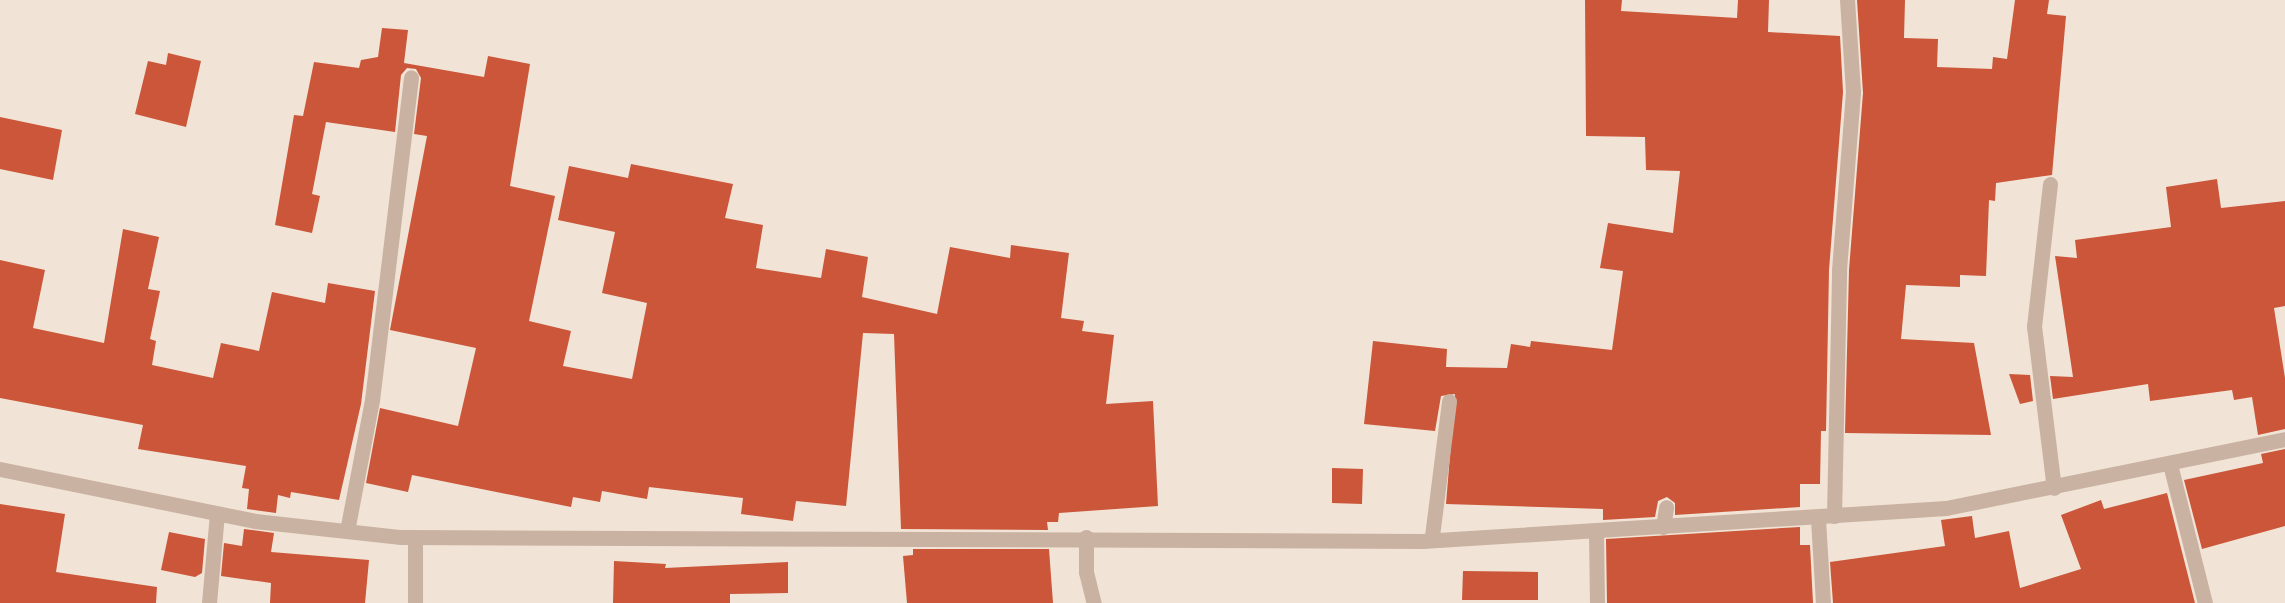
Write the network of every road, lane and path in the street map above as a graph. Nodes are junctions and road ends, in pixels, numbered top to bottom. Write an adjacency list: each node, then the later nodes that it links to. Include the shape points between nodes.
1 (1847, 0): 11 (street, via 1853,92 1839,270)
2 (411, 77): 14 (street, via 372,400)
3 (2050, 184): 8 (street, via 2034,326)
4 (1449, 400): 16 (street)
5 (2285, 439): 6 (street)
6 (2170, 464): 8 (street); 24 (street)
7 (0, 469): 10 (street)
8 (2054, 488): 11 (street, via 1946,508)
9 (1666, 507): 13 (street)
10 (217, 514): 14 (street); 19 (street)
11 (1834, 516): 12 (street)
12 (1818, 519): 13 (street); 23 (street)
13 (1663, 527): 15 (street)
14 (346, 531): 17 (street)
15 (1596, 532): 16 (street); 22 (street)
16 (1432, 536): 18 (street, via 1262,542)
17 (415, 537): 18 (street); 20 (street)
18 (1086, 537): 21 (street, via 1086,572)
19 (209, 603)
20 (415, 603)
21 (1094, 603)
22 (1597, 603)
23 (1823, 603)
24 (2205, 603)

